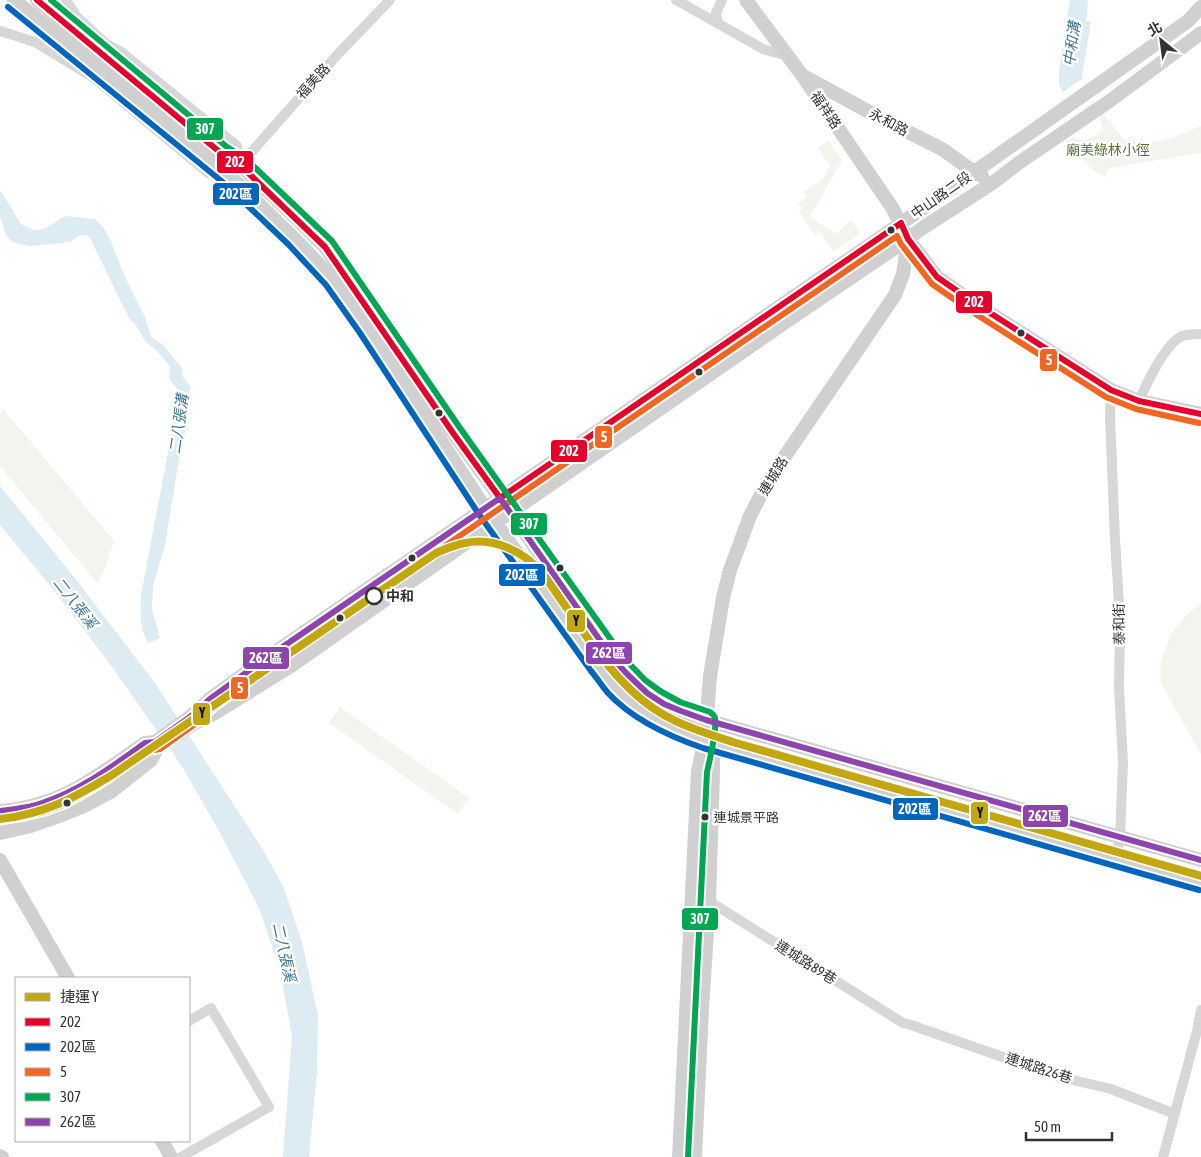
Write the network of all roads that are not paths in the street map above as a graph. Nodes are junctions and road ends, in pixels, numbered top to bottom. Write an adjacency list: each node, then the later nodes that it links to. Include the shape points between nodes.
1 (14, 0): 14 (main road)
2 (37, 0): 14 (main road)
3 (66, 0): 15 (street, via 76,16 106,44 121,52 237,146)
4 (390, 0): 15 (street, 福美路, via 331,60)
5 (676, 0): 9 (street)
6 (722, 0): 9 (street, via 716,13)
7 (746, 0): 12 (main road, 福祥路)
8 (1201, 7): 16 (main road, 中山路二段, via 1188,21)
9 (718, 24): 12 (street, via 763,49)
10 (0, 31): 17 (street, via 35,42 94,78 208,173)
11 (1201, 33): 18 (main road, 中山路二段)
12 (788, 56): 13 (main road, 福祥路)
13 (802, 75): 16 (main road, 永和路, via 942,149); 19 (main road, 福祥路)
14 (218, 159): 15 (main road); 17 (main road)
15 (240, 165): 25 (main road, via 325,248)
16 (974, 172): 18 (main road, 永和路); 19 (main road, 中山路二段)
17 (232, 177): 26 (main road, via 333,279)
18 (994, 182): 20 (main road, 中山路二段)
19 (901, 223): 20 (main road, 福祥路); 25 (main road, 中山路二段)
20 (908, 240): 22 (main road, 福祥路, via 937,277); 27 (main road, 中山路二段, via 787,320); 30 (main road, 連城路, via 903,274 895,295 768,481 750,516 723,598)
21 (1201, 334): 23 (street, via 1181,336 1174,342 1159,360)
22 (1111, 390): 23 (main road, 福祥路); 35 (street, 泰和街, via 1123,763)
23 (1139, 401): 24 (main road, 福祥路)
24 (1201, 414)
25 (500, 498): 26 (main road, 中山路二段); 27 (main road)
26 (485, 508): 28 (main road); 29 (main road, 中山路二段, via 210,698)
27 (511, 513): 28 (main road, 中山路二段); 30 (main road, via 627,676 644,692 673,708)
28 (496, 523): 29 (main road, 中山路二段, via 291,666 215,713); 31 (main road, via 616,687 633,704 665,724)
29 (193, 720): 32 (main road, 中山路二段)
30 (706, 720): 31 (main road, 連城路); 35 (main road)
31 (705, 740): 36 (main road); 40 (main road, 連城路, via 713,759); 49 (main road, 連城路, via 698,771)
32 (157, 745): 33 (main road, 中山路二段, via 145,743 77,789 54,800); 34 (main road, 中山路二段, via 151,760 112,791 62,816)
33 (0, 812)
34 (0, 833)
35 (1120, 836): 36 (street, 泰和街); 38 (main road)
36 (1116, 857): 39 (main road)
37 (0, 860): 41 (main road)
38 (1201, 860)
39 (1201, 882)
40 (709, 901): 44 (street, 連城路89巷); 50 (main road, 連城路)
41 (67, 977)
42 (1201, 1010): 45 (street)
43 (190, 1020): 48 (street, via 211,1008 269,1107)
44 (903, 1023): 45 (street, 連城路26巷, via 1060,1077 1111,1089)
45 (1175, 1114): 51 (street)
46 (163, 1142): 47 (main road)
47 (172, 1157)
48 (181, 1157)
49 (679, 1157)
50 (695, 1157)
51 (1163, 1157)

